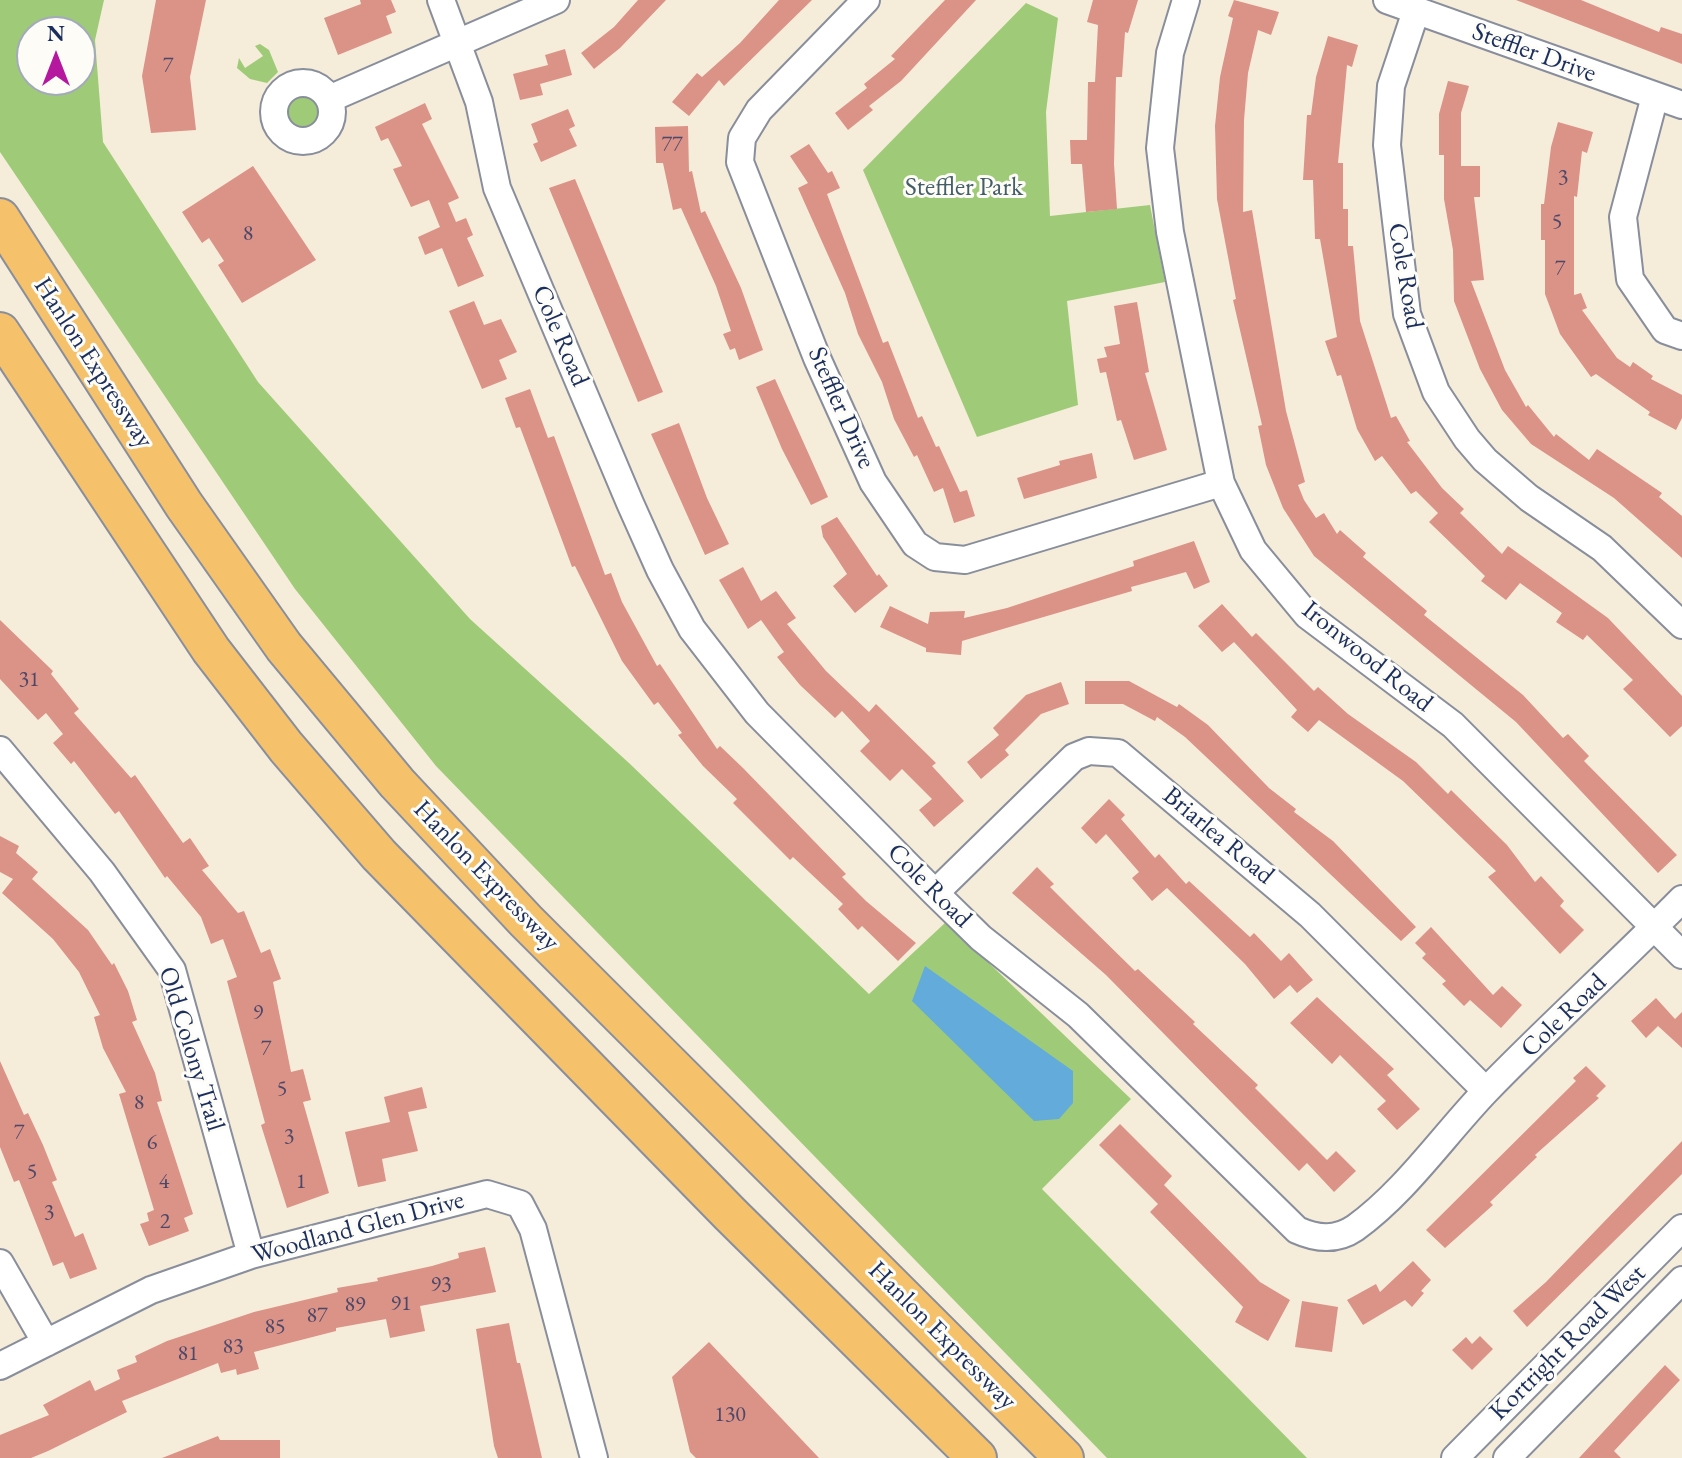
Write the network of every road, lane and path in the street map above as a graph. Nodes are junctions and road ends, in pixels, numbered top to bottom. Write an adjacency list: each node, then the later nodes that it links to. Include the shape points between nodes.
1 (441, 0): 7 (street, Cole Road)
2 (556, 0): 7 (street)
3 (866, 0): 14 (street, Steffler Drive, via 759,110 742,138 740,162 817,358 873,482 904,531 935,557 965,560)
4 (1186, 0): 14 (street, Ironwood Road, via 1170,53 1160,148 1170,232)
5 (1387, 0): 6 (street, Steffler Drive)
6 (1416, 11): 8 (street, Steffler Drive); 15 (street, Cole Road, via 1391,86 1387,145 1407,314 1436,392 1485,460 1602,548)
7 (456, 46): 9 (street); 17 (street, Cole Road, via 479,102 497,188 676,600 721,670 757,713)
8 (1655, 96): 10 (street, Steffler Drive); 13 (street, via 1623,217 1630,279 1665,330)
9 (329, 99)
10 (1682, 105)
11 (0, 218): 30 (highway, Hanlon Expressway, via 184,505 284,647 397,783 526,921)
12 (0, 332): 29 (highway, via 211,650 379,855)
13 (1682, 336)
14 (1221, 483): 19 (street, Ironwood Road, via 1253,550 1307,615 1453,725)
15 (1682, 625)
16 (0, 750): 23 (street, Old Colony Trail, via 102,872 172,970)
17 (935, 893): 21 (street, Briarlea Road, via 1074,757 1089,751 1118,753 1310,915); 21 (street, Cole Road, via 981,938 1078,1015 1309,1236 1338,1237 1353,1229)
18 (1682, 899): 19 (street, Cole Road)
19 (1654, 928): 20 (street, Ironwood Road); 21 (street, Cole Road)
20 (1682, 955)
21 (1486, 1091)
22 (1682, 1228): 31 (street, Kortright Road West)
23 (251, 1255): 26 (street, Woodland Glen Drive, via 151,1290); 28 (street, Woodland Glen Drive, via 487,1194 520,1204 533,1229)
24 (0, 1263): 26 (street)
25 (1682, 1280): 32 (street, Kortright Road West)
26 (46, 1343): 27 (street, Woodland Glen Drive)
27 (0, 1366)
28 (594, 1458)
29 (977, 1458)
30 (1064, 1458)
31 (1455, 1458)
32 (1507, 1458)

